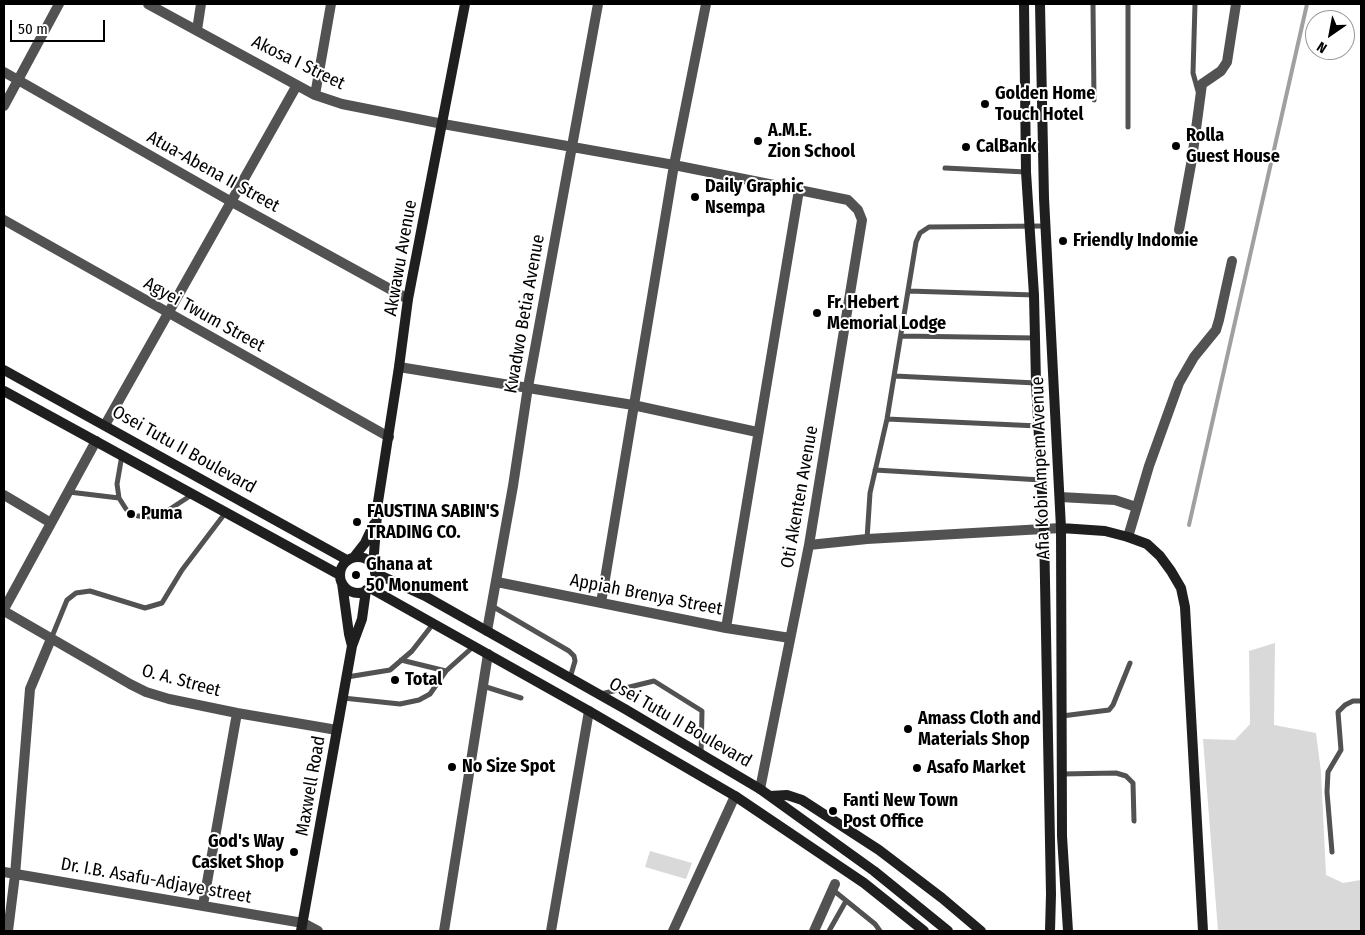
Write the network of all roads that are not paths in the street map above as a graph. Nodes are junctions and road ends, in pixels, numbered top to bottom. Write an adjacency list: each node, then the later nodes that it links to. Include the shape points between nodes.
1 (59, 4): 16 (street)
2 (148, 4): 14 (street, Akosa I Street)
3 (201, 4): 14 (street)
4 (331, 4): 18 (street)
5 (465, 4): 22 (main road, Akwawu Avenue)
6 (598, 4): 24 (street, Kwadwo Betia Avenue)
7 (706, 4): 25 (street)
8 (1024, 4): 27 (main road, Afia Kobi Ampem Avenue)
9 (1040, 4): 33 (main road, Afia Kobi Ampem Avenue)
10 (1092, 4): 20 (lane)
11 (1128, 4): 23 (lane)
12 (1195, 4): 19 (lane, via 1193,73)
13 (1236, 4): 19 (street, via 1227,62 1221,71 1202,84)
14 (197, 30): 17 (street, Akosa I Street)
15 (4, 72): 16 (street, Atua-Abena II Street)
16 (18, 80): 21 (street); 29 (street, Atua-Abena II Street)
17 (297, 85): 18 (street, Akosa I Street); 29 (street)
18 (315, 94): 22 (street, Akosa I Street, via 342,104)
19 (1200, 99): 34 (street)
20 (1094, 100)
21 (4, 106)
22 (443, 124): 24 (street, Akosa I Street); 38 (main road, Akwawu Avenue)
23 (1128, 127)
24 (571, 147): 25 (street, Akosa I Street); 46 (street, Kwadwo Betia Avenue)
25 (674, 165): 28 (street, Akosa I Street); 48 (street)
26 (945, 168): 27 (lane)
27 (1026, 172): 32 (main road, Afia Kobi Ampem Avenue)
28 (799, 190): 30 (street, Akosa I Street, via 848,200); 52 (street)
29 (230, 201): 38 (street, Atua-Abena II Street); 39 (street)
30 (858, 210): 73 (street, Oti Akenten Avenue, via 862,220)
31 (4, 220): 39 (street, Agyei Twum Street)
32 (1029, 225): 33 (lane); 36 (lane, via 929,227 920,233 916,242); 37 (main road, Afia Kobi Ampem Avenue)
33 (1046, 226): 61 (main road, Afia Kobi Ampem Avenue)
34 (1179, 230)
35 (1232, 261): 63 (street, via 1216,330 1194,357 1179,383)
36 (908, 291): 37 (lane); 40 (lane)
37 (1034, 295): 41 (main road, Afia Kobi Ampem Avenue)
38 (408, 298): 42 (main road, Akwawu Avenue)
39 (169, 314): 50 (street); 53 (street, Agyei Twum Street)
40 (901, 336): 41 (lane); 44 (lane)
41 (1035, 338): 45 (main road, Afia Kobi Ampem Avenue)
42 (399, 367): 46 (street); 53 (main road, Akwawu Avenue)
43 (4, 370): 50 (main road, Osei Tutu II Boulevard)
44 (895, 376): 45 (lane); 49 (lane)
45 (1036, 383): 51 (main road, Afia Kobi Ampem Avenue)
46 (528, 387): 48 (street); 77 (street, Kwadwo Betia Avenue)
47 (4, 391): 54 (main road, Osei Tutu II Boulevard)
48 (633, 405): 52 (street); 79 (street)
49 (887, 419): 51 (lane); 56 (lane)
50 (105, 425): 74 (main road, Osei Tutu II Boulevard)
51 (1038, 426): 57 (main road, Afia Kobi Ampem Avenue)
52 (757, 432): 83 (street)
53 (389, 438): 67 (main road, Akwawu Avenue)
54 (96, 441): 55 (main road, Osei Tutu II Boulevard); 58 (street)
55 (122, 454): 59 (main road, Osei Tutu II Boulevard); 62 (lane, via 117,484)
56 (876, 470): 57 (lane); 72 (lane, via 870,493)
57 (1041, 480): 70 (main road, Afia Kobi Ampem Avenue)
58 (69, 492): 62 (lane); 68 (street)
59 (193, 494): 65 (main road, Osei Tutu II Boulevard); 66 (lane, via 164,513)
60 (4, 495): 68 (street)
61 (1060, 497): 63 (street, via 1115,500); 69 (main road, Afia Kobi Ampem Avenue)
62 (119, 498): 64 (lane)
63 (1136, 507): 71 (street)
64 (126, 509)
65 (226, 512): 76 (main road, Osei Tutu II Boulevard); 86 (lane, via 182,570 162,603 144,608 90,591 76,593 67,600)
66 (138, 516)
67 (376, 518): 74 (main road, Akwawu Avenue, via 365,543); 75 (main road, Akwawu Avenue)
68 (51, 522): 81 (street)
69 (1061, 528): 70 (street); 71 (main road, via 1105,531); 102 (main road, Afia Kobi Ampem Avenue)
70 (1044, 529): 72 (street); 131 (main road, Afia Kobi Ampem Avenue)
71 (1128, 537): 133 (main road, via 1147,544 1160,556 1181,588 1185,607)
72 (867, 539): 73 (street)
73 (809, 545): 85 (street, Oti Akenten Avenue)
74 (350, 559): 75 (main road, via 368,561); 76 (main road, via 342,567)
75 (374, 570): 78 (main road, via 374,581); 84 (main road, Osei Tutu II Boulevard)
76 (341, 579): 78 (main road, via 352,592); 87 (main road, Maxwell Road)
77 (496, 582): 79 (street, Appiah Brenya Street); 80 (street, Kwadwo Betia Avenue)
78 (368, 589): 82 (main road, Osei Tutu II Boulevard); 87 (main road, Maxwell Road, via 362,620)
79 (601, 603): 83 (street, Appiah Brenya Street)
80 (492, 606): 84 (street, Kwadwo Betia Avenue); 94 (lane, via 569,651 575,661)
81 (4, 610): 86 (street, O. A. Street)
82 (434, 623): 88 (main road, Osei Tutu II Boulevard); 90 (lane)
83 (726, 628): 85 (street, Appiah Brenya Street)
84 (487, 631): 94 (main road, Osei Tutu II Boulevard)
85 (790, 638): 106 (street, Oti Akenten Avenue)
86 (51, 639): 101 (street, O. A. Street, via 146,692); 112 (street, via 30,689)
87 (352, 646): 93 (main road, Maxwell Road)
88 (475, 646): 89 (main road, Osei Tutu II Boulevard); 92 (lane)
89 (488, 654): 95 (street); 100 (main road, Osei Tutu II Boulevard)
90 (401, 660): 92 (lane); 93 (lane, via 390,670)
91 (1130, 663): 102 (lane, via 1109,710)
92 (446, 671): 97 (lane, via 430,694 419,700 400,704)
93 (347, 677): 97 (main road, Maxwell Road)
94 (570, 678): 96 (main road, Osei Tutu II Boulevard)
95 (483, 686): 98 (lane); 121 (street)
96 (599, 695): 104 (main road, Osei Tutu II Boulevard); 104 (lane, via 654,681 702,711)
97 (343, 698): 103 (main road, Maxwell Road)
98 (521, 698)
99 (1361, 701): 110 (lane, via 1353,701 1338,712 1341,750 1328,772 1327,792)
100 (589, 711): 107 (main road, Osei Tutu II Boulevard); 122 (street)
101 (237, 713): 103 (street, O. A. Street); 115 (street)
102 (1061, 716): 105 (main road, Afia Kobi Ampem Avenue)
103 (337, 730): 118 (main road, Maxwell Road)
104 (701, 754): 106 (main road, Osei Tutu II Boulevard)
105 (1062, 774): 109 (lane, via 1116,773 1126,776 1133,783); 132 (main road, Afia Kobi Ampem Avenue)
106 (760, 789): 108 (main road, Osei Tutu II Boulevard)
107 (736, 796): 117 (main road, Osei Tutu II Boulevard, via 864,883); 123 (street)
108 (770, 796): 129 (main road, Osei Tutu II Boulevard, via 874,871); 130 (main road, via 802,800 879,850)
109 (1134, 821)
110 (1332, 852)
111 (4, 872): 112 (street, Dr. I.B. Asafu-Adjaye street)
112 (16, 874): 115 (street, Dr. I.B. Asafu-Adjaye street); 116 (street)
113 (833, 887): 114 (lane); 124 (street)
114 (846, 901): 125 (lane); 126 (lane)
115 (203, 905): 118 (street, Dr. I.B. Asafu-Adjaye street)
116 (7, 915): 119 (street)
117 (911, 921): 127 (main road); 128 (main road, Osei Tutu II Boulevard)
118 (302, 927): 120 (street, Dr. I.B. Asafu-Adjaye street)
119 (8, 931)
120 (318, 931)
121 (444, 931)
122 (551, 931)
123 (673, 931)
124 (814, 931)
125 (829, 931)
126 (880, 931)
127 (919, 931)
128 (924, 931)
129 (948, 931)
130 (981, 931)
131 (1050, 931)
132 (1068, 931)
133 (1202, 931)

